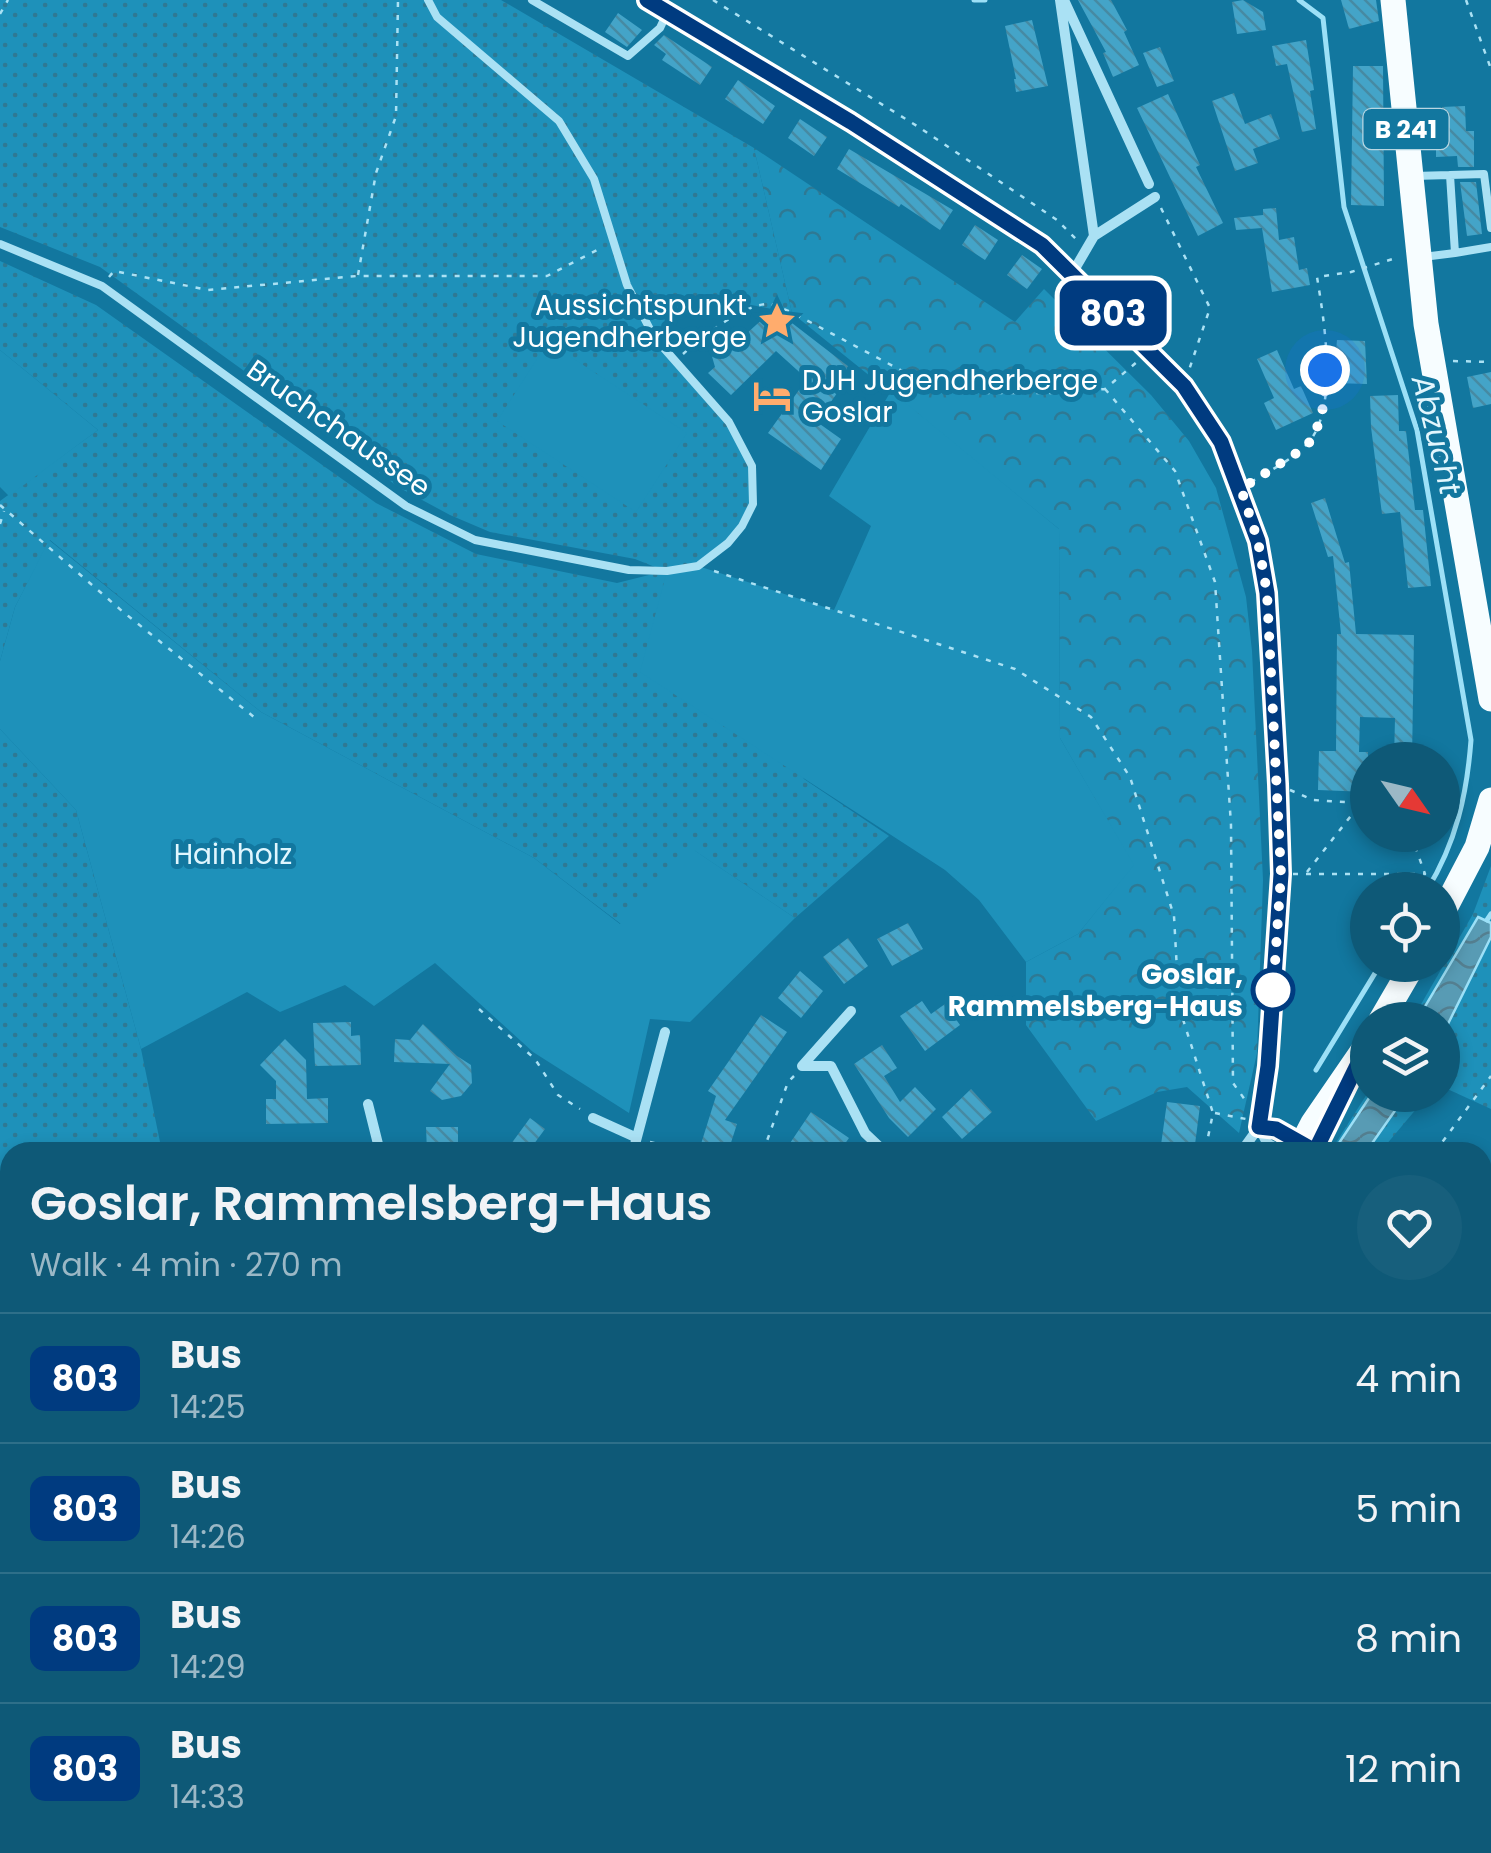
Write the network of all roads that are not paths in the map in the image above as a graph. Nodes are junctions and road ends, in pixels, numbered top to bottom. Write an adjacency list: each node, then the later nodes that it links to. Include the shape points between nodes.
1 (428, 0): 13 (lane, Bruchchaussee, via 437,17 559,121 594,179 627,286 654,336 730,422 752,466 753,504 742,526 698,566 629,570 475,540 406,506 102,286)
2 (532, 0): 6 (lane, via 628,56 660,28)
3 (647, 0): 6 (street)
4 (1062, 0): 9 (street); 12 (street)
5 (1393, 0): 7 (main road, B 241)
6 (667, 12): 17 (street, via 867,132 1042,245)
7 (1409, 176): 8 (lane); 16 (main road, B 241)
8 (1450, 176): 11 (lane, via 1484,174); 15 (lane)
9 (1149, 184)
10 (1155, 197): 12 (street)
11 (1491, 228)
12 (1094, 236): 17 (street)
13 (0, 244)
14 (1491, 247): 15 (lane)
15 (1455, 253): 16 (lane)
16 (1418, 258): 18 (main road, B 241)
17 (1072, 272): 26 (street, via 1184,386 1221,442 1258,541 1267,593 1281,874)
18 (1491, 698)
19 (1491, 800): 20 (main road)
20 (1460, 880)
21 (851, 1011): 30 (street, via 802,1066 831,1066)
22 (664, 1032): 27 (street)
23 (1350, 1072): 34 (main road)
24 (368, 1104): 28 (street)
25 (593, 1118): 27 (street)
26 (1260, 1124): 31 (street); 32 (street); 33 (street)
27 (634, 1138): 29 (street)
28 (378, 1142)
29 (634, 1142)
30 (874, 1142)
31 (1248, 1142)
32 (1268, 1142)
33 (1293, 1142)
34 (1308, 1142)

